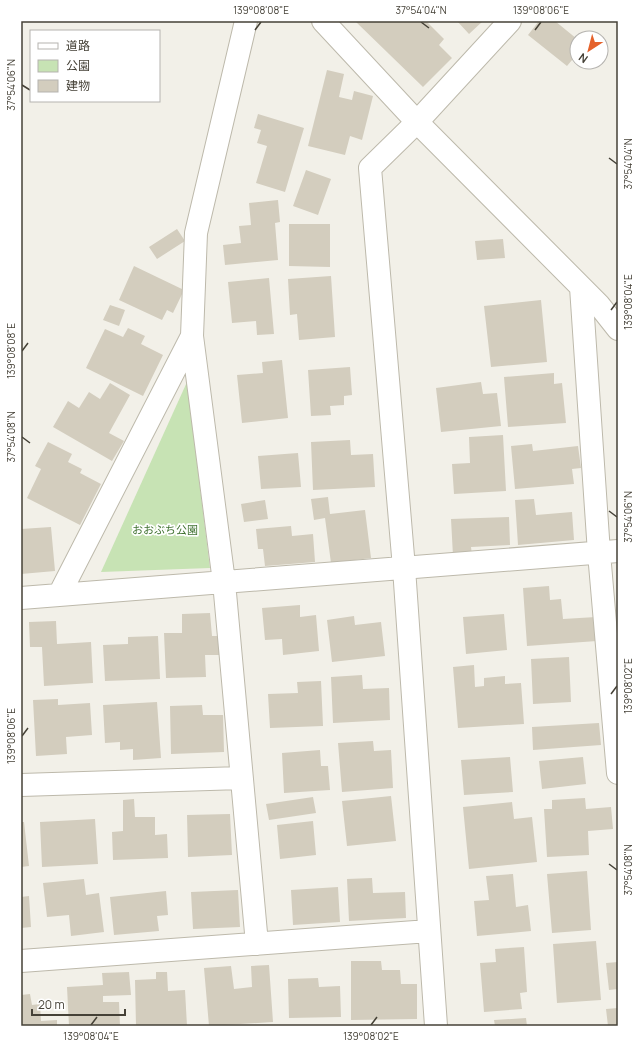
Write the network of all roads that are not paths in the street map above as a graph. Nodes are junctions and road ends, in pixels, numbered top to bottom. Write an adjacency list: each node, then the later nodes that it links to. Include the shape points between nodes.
1 (246, 21): 7 (street, via 196,232)
2 (323, 21): 4 (street)
3 (510, 21): 4 (street)
4 (417, 122): 5 (street); 9 (street, via 370,168)
5 (581, 287): 6 (street); 8 (street)
6 (618, 329)
7 (192, 336): 10 (street); 11 (street)
8 (609, 552): 9 (street); 13 (street)
9 (404, 568): 10 (street); 16 (street)
10 (224, 582): 11 (street); 14 (street)
11 (59, 595): 12 (street)
12 (21, 598)
13 (618, 773)
14 (241, 778): 15 (street); 17 (street)
15 (21, 785)
16 (429, 931): 17 (street); 19 (street)
17 (257, 944): 18 (street)
18 (21, 961)
19 (436, 1026)

